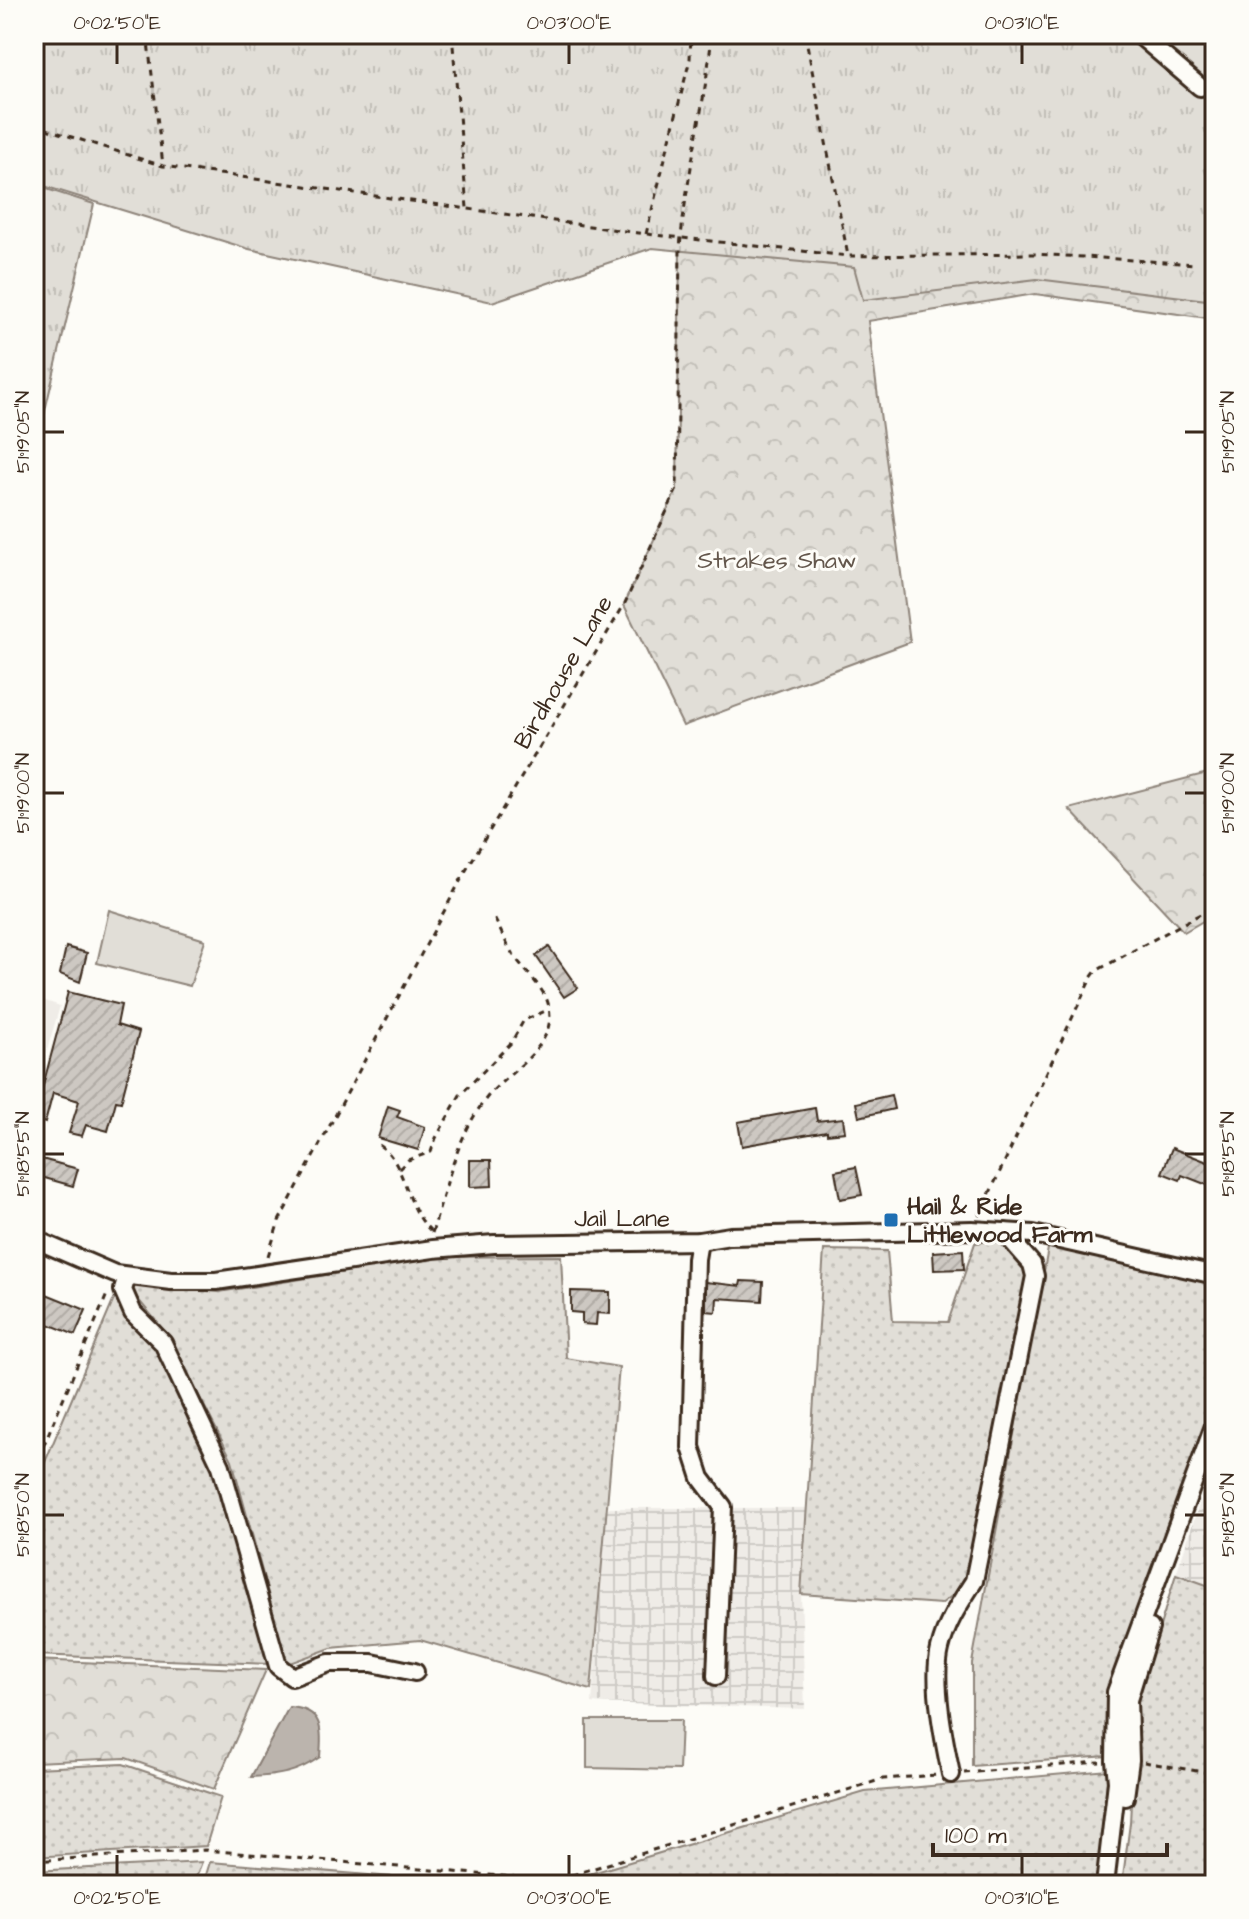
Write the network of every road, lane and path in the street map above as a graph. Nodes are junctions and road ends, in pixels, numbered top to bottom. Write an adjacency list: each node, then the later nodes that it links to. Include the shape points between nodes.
1 (147, 34): 9 (path)
2 (452, 34): 10 (path)
3 (691, 34): 11 (path, via 690,59)
4 (712, 34): 12 (path, Birdhouse Lane)
5 (805, 34): 13 (path)
6 (1138, 34): 7 (street)
7 (1200, 87)
8 (34, 125): 9 (path)
9 (163, 166): 10 (path)
10 (467, 208): 11 (path)
11 (646, 234): 12 (path)
12 (681, 238): 13 (path); 25 (path, Birdhouse Lane, via 677,489 624,605 465,872 279,1221)
13 (848, 256): 14 (path, via 1035,254)
14 (1197, 264)
15 (1215, 906): 20 (path, via 1096,971)
16 (492, 914): 17 (path, via 512,953 548,1002)
17 (548, 1010): 19 (path, via 524,1020 511,1043 460,1095 431,1152); 23 (path, via 550,1030 475,1114 451,1165)
18 (379, 1145): 19 (path)
19 (399, 1169): 23 (path)
20 (972, 1230): 21 (street, Jail Lane); 24 (street, Jail Lane)
21 (1004, 1232): 26 (street, Jail Lane); 34 (street, via 1032,1264 1035,1276 974,1581 952,1616 939,1651 940,1714)
22 (34, 1239): 27 (street, Jail Lane)
23 (433, 1240): 24 (street, Jail Lane); 25 (street, Jail Lane)
24 (699, 1241): 32 (street, via 691,1447 701,1478 723,1507)
25 (262, 1274): 27 (street, Jail Lane, via 216,1281)
26 (1215, 1275)
27 (121, 1276): 30 (path); 31 (street, via 133,1313 163,1343 221,1466 278,1666 292,1677 329,1663 372,1663)
28 (1215, 1423): 33 (street, via 1116,1692)
29 (1215, 1450): 33 (street, via 1128,1700)
30 (34, 1468)
31 (415, 1672)
32 (716, 1676)
33 (1122, 1761): 34 (path); 35 (path); 38 (street); 39 (street)
34 (951, 1774): 37 (path, via 883,1779)
35 (1215, 1774)
36 (34, 1861): 37 (path, via 205,1850)
37 (544, 1883)
38 (1105, 1885)
39 (1115, 1885)

